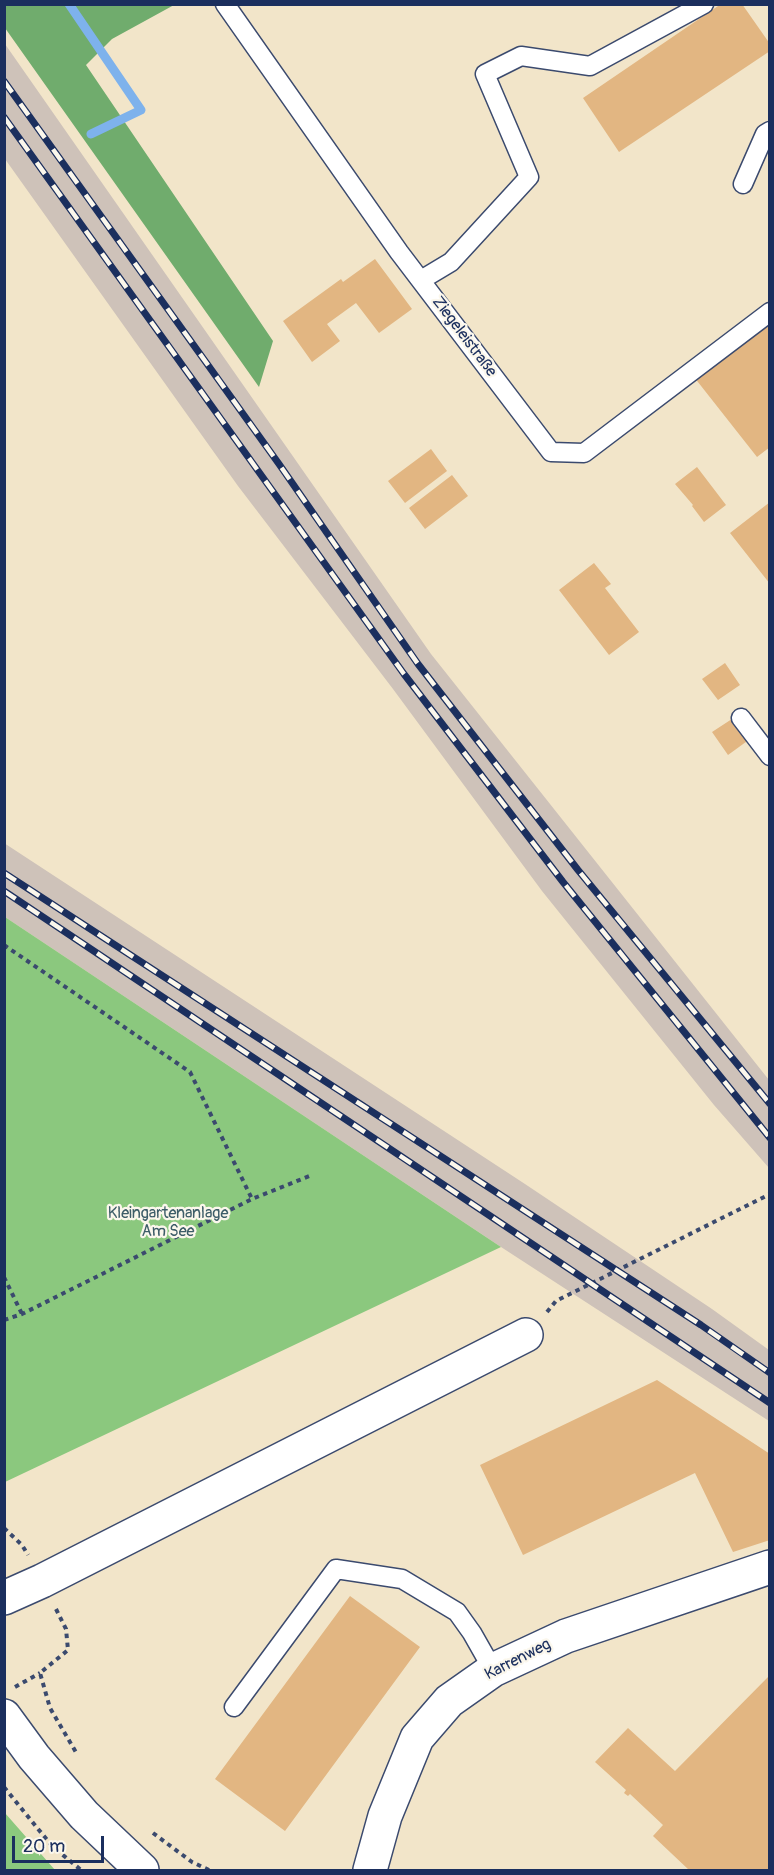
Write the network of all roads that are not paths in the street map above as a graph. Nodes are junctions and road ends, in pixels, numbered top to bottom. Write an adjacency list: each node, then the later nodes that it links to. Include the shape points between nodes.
1 (225, 4): 5 (lane, Ziegeleistraße)
2 (704, 4): 5 (lane, via 590,66 521,56 485,74 529,177 451,262)
3 (770, 131): 4 (lane, via 765,134)
4 (743, 184)
5 (421, 280): 6 (lane, Ziegeleistraße, via 551,452 584,453)
6 (770, 312)
7 (741, 718): 8 (lane)
8 (770, 756)
9 (526, 1335): 11 (street)
10 (770, 1567): 12 (street, Karrenweg, via 566,1636)
11 (4, 1598)
12 (493, 1670): 14 (lane, via 457,1612 402,1579 336,1569); 16 (street, Karrenweg, via 449,1701 417,1738 386,1816)
13 (9, 1702): 15 (street, via 34,1757 84,1815)
14 (234, 1707)
15 (142, 1870)
16 (370, 1870)

